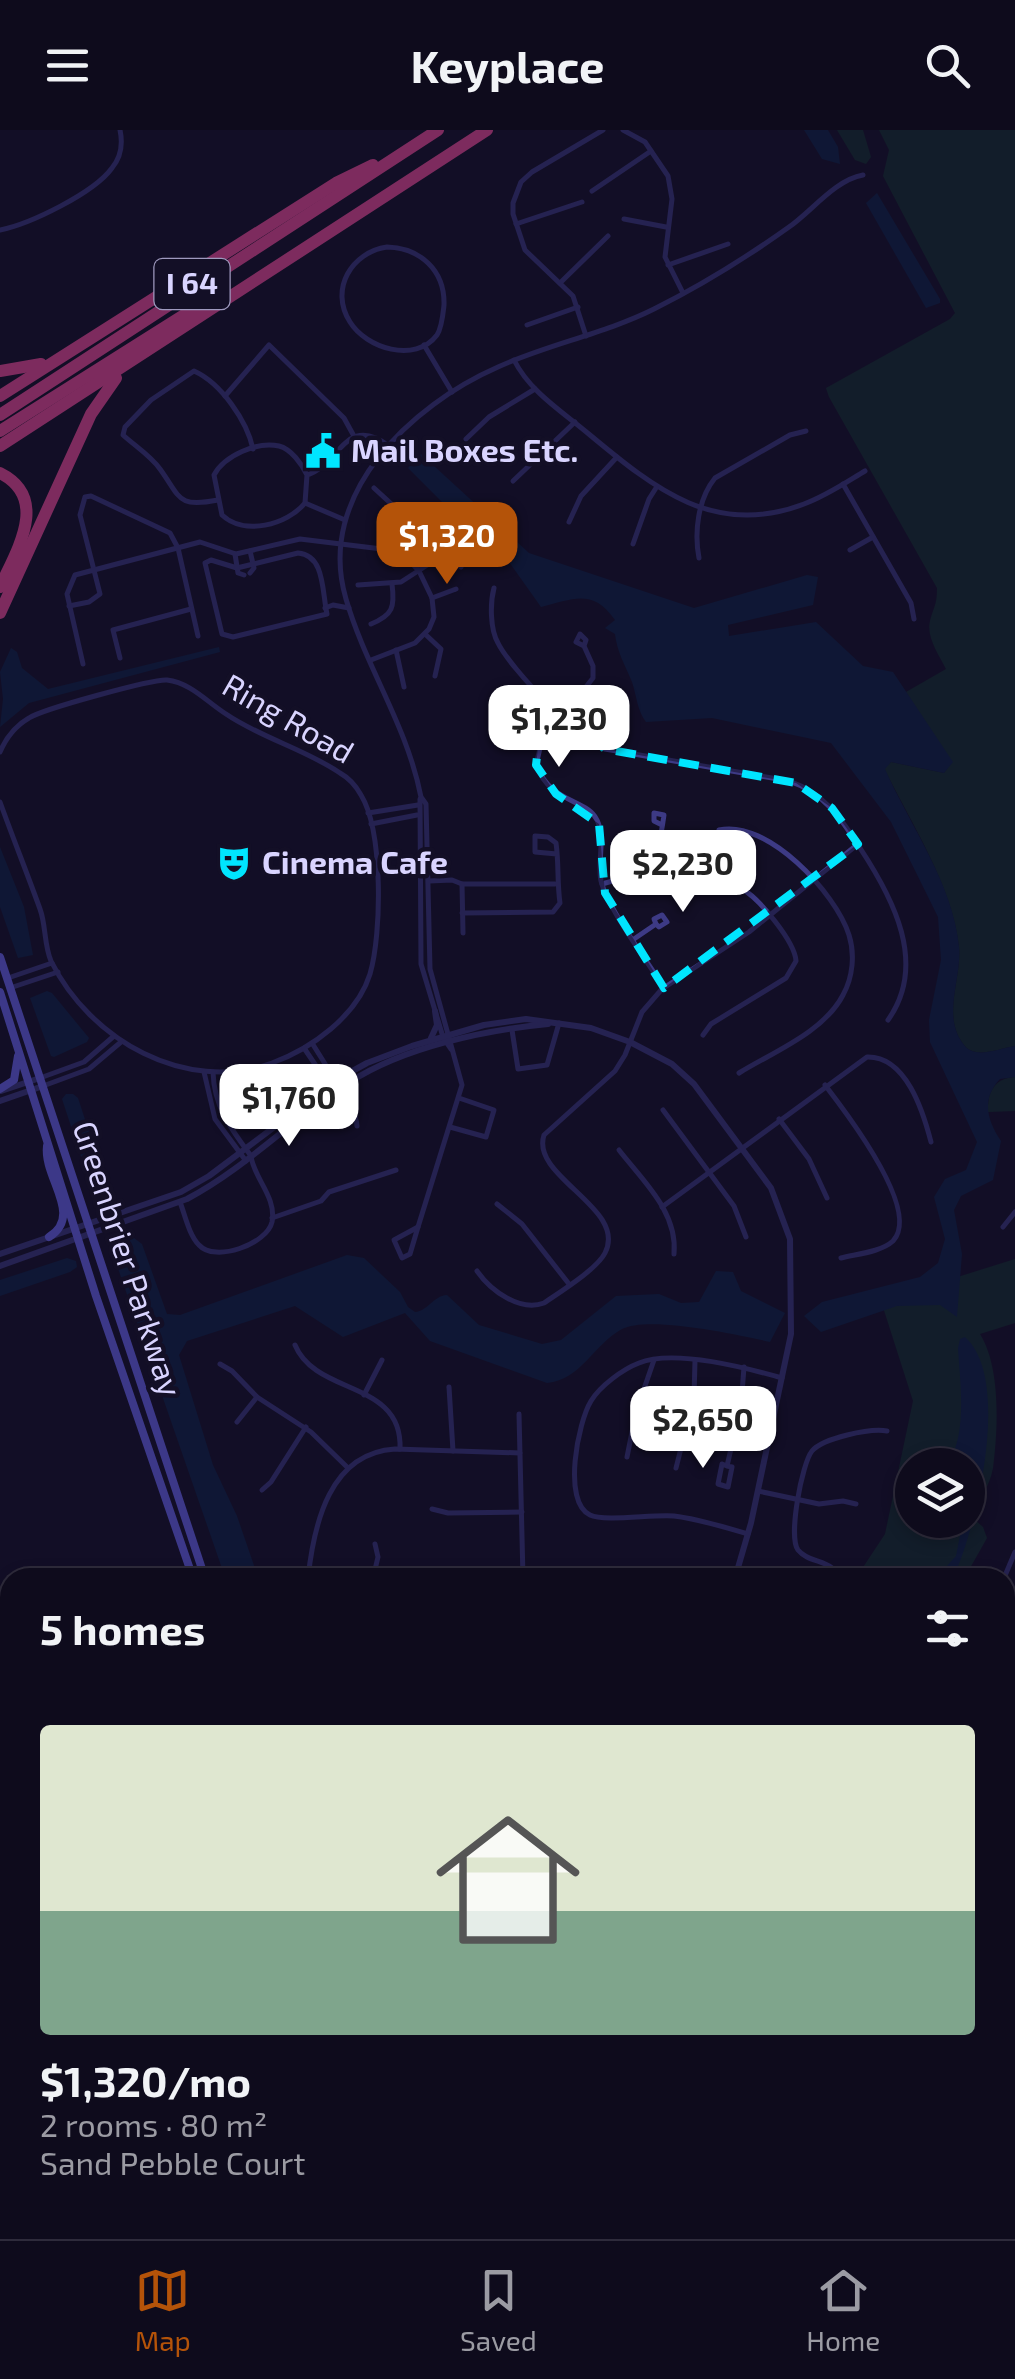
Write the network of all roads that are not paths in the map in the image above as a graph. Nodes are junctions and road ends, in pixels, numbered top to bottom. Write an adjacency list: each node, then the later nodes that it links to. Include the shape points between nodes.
1 (120, 130): 16 (street, via 120,154 104,177 44,215)
2 (428, 130): 9 (highway, I 64)
3 (438, 130): 34 (highway)
4 (487, 130): 27 (highway)
5 (603, 130): 14 (street, via 521,182)
6 (623, 130): 8 (street)
7 (476, 131): 36 (highway, I 64)
8 (651, 151): 11 (street); 15 (street, via 672,187)
9 (384, 159): 26 (highway); 34 (highway, I 64)
10 (863, 175): 21 (street)
11 (592, 190)
12 (582, 202): 14 (street)
13 (624, 219): 15 (street)
14 (516, 224): 20 (street, via 531,259)
15 (666, 228): 19 (street)
16 (0, 230)
17 (608, 236): 20 (street)
18 (728, 244): 19 (street)
19 (668, 265): 21 (street)
20 (560, 283): 22 (street)
21 (683, 293): 24 (street)
22 (578, 307): 23 (street); 24 (street)
23 (527, 325)
24 (586, 336): 28 (street)
25 (424, 345): 25 (street, via 392,349 352,326 343,288 359,257 387,246 426,258 444,294 441,325); 31 (street)
26 (75, 349): 29 (highway, via 39,365); 32 (highway)
27 (147, 352): 40 (highway); 82 (highway, via 98,402)
28 (514, 360): 30 (street); 31 (street)
29 (0, 371)
30 (535, 389): 35 (street); 39 (street, via 489,416)
31 (452, 392): 41 (street)
32 (0, 396)
33 (225, 396): 38 (street, via 269,345 344,418); 42 (street, via 246,424); 51 (street, via 190,372 123,433 182,500)
34 (0, 412)
35 (575, 422): 43 (street); 47 (street)
36 (0, 427)
37 (806, 431): 53 (street, via 722,473)
38 (355, 438): 41 (street, via 370,434); 46 (street)
39 (466, 439)
40 (0, 446)
41 (386, 449): 55 (street, via 358,488)
42 (254, 450): 46 (street, via 282,447); 51 (street, via 229,456 216,470)
43 (617, 457): 50 (street); 56 (street, via 581,496)
44 (866, 472): 48 (street)
45 (0, 473): 74 (highway, via 18,485 28,514)
46 (307, 476): 52 (street)
47 (513, 481)
48 (843, 484): 53 (street, via 776,512); 57 (street)
49 (374, 488): 54 (street)
50 (656, 488): 53 (street); 59 (street)
51 (218, 500): 52 (street, via 227,520 249,528 289,517)
52 (304, 503): 55 (street)
53 (702, 508): 66 (street)
54 (398, 510): 61 (street); 62 (street)
55 (346, 520): 58 (street)
56 (569, 522)
57 (873, 536): 63 (street); 83 (street)
58 (341, 544): 62 (street); 64 (street, via 300,539); 80 (street)
59 (633, 544)
60 (178, 548): 65 (street, via 200,542); 68 (street); 68 (street, via 170,533 85,497 80,515); 81 (street)
61 (446, 548): 70 (street); 71 (street)
62 (383, 549): 71 (street)
63 (850, 550)
64 (250, 551): 65 (street); 67 (street)
65 (235, 554): 69 (street)
66 (699, 558)
67 (253, 564): 69 (street); 69 (street, via 247,574); 79 (street, via 309,554 317,562)
68 (94, 568): 78 (street, via 69,583); 78 (street, via 100,594)
69 (238, 568): 79 (street, via 205,563 222,634 233,638 326,614)
70 (461, 568)
71 (419, 571): 72 (street); 77 (street)
72 (392, 584): 73 (street); 84 (street, via 391,613)
73 (358, 585)
74 (0, 587)
75 (494, 588): 94 (street, via 498,644)
76 (456, 590): 77 (street)
77 (432, 598): 85 (street, via 434,616)
78 (68, 606): 91 (street)
79 (325, 608): 80 (street)
80 (349, 608): 90 (street)
81 (192, 609): 86 (street); 89 (street, via 113,630)
82 (0, 612)
83 (914, 619)
84 (371, 624)
85 (425, 634): 88 (street); 92 (street, via 440,649)
86 (198, 636)
87 (584, 646): 94 (street, via 593,678)
88 (396, 650): 90 (street); 93 (street)
89 (120, 658)
90 (372, 660): 96 (street)
91 (83, 664)
92 (435, 676)
93 (404, 687)
94 (563, 717): 106 (street, via 605,750 796,783 832,808); 112 (street, via 538,748 536,765 556,794 596,818)
95 (0, 752): 100 (street, Ring Road, via 15,728 39,712 170,681 337,770 355,786)
96 (421, 797): 98 (street); 99 (street)
97 (0, 802): 120 (street, Ring Road)
98 (426, 804): 99 (street); 101 (street)
99 (418, 805): 100 (street); 102 (street)
100 (368, 814): 103 (street, Ring Road)
101 (427, 814): 102 (street); 109 (street)
102 (418, 815): 103 (street); 126 (street, via 420,953)
103 (372, 824): 136 (street, Ring Road, via 379,868 371,971 349,1009)
104 (662, 825): 112 (street, via 650,864)
105 (719, 830): 108 (street, via 742,829 769,840)
106 (858, 844): 108 (street); 127 (street, via 902,928 904,974)
107 (558, 854): 107 (street, via 552,839 536,836 535,852); 111 (street)
108 (811, 880): 115 (street); 141 (street, via 849,935 847,986 826,1018)
109 (429, 881): 110 (street); 133 (street, via 430,970)
110 (462, 884): 111 (street); 114 (street)
111 (555, 884): 114 (street, via 560,903 553,912)
112 (602, 884): 118 (street)
113 (710, 886): 115 (street, via 742,889)
114 (462, 913): 117 (street)
115 (768, 916): 124 (street); 130 (street, via 794,949 793,969)
116 (656, 924): 118 (street)
117 (462, 933)
118 (634, 939): 124 (street)
119 (0, 957): 122 (main road, Greenbrier Parkway)
120 (52, 963): 121 (street, Ring Road); 122 (street)
121 (58, 972): 123 (street); 131 (street, Ring Road)
122 (7, 978): 123 (main road, Greenbrier Parkway)
123 (10, 988): 142 (main road, Greenbrier Parkway)
124 (664, 988): 135 (street, via 642,1012)
125 (0, 992): 137 (main road, Greenbrier Parkway)
126 (435, 1011): 132 (street); 133 (street)
127 (888, 1020)
128 (559, 1023): 129 (street); 129 (street, via 547,1065 518,1069); 133 (street, via 507,1020); 135 (street)
129 (512, 1026): 133 (street)
130 (702, 1035)
131 (114, 1036): 134 (street, Ring Road); 142 (street, via 80,1064)
132 (429, 1040): 133 (street); 145 (street, via 382,1057)
133 (448, 1041): 145 (street); 147 (street, via 461,1078)
134 (121, 1042): 139 (street, Ring Road); 142 (street, via 89,1069)
135 (630, 1042): 155 (street, via 688,1077); 177 (street, via 615,1071 542,1140 545,1161 586,1198 608,1236 600,1260)
136 (312, 1043): 138 (street, Ring Road); 145 (street)
137 (18, 1047): 144 (main road, Greenbrier Parkway); 146 (main road, via 16,1074)
138 (304, 1048): 140 (street, Ring Road, via 252,1069); 145 (street)
139 (204, 1072): 140 (street, Ring Road); 157 (street, via 215,1119)
140 (213, 1072): 157 (street, via 222,1115)
141 (739, 1073)
142 (42, 1082): 144 (street); 168 (main road, Greenbrier Parkway)
143 (825, 1085): 150 (street); 154 (street, via 862,1058 885,1059 912,1092); 174 (street, via 864,1138 901,1216 888,1245)
144 (29, 1086): 146 (street); 148 (street); 153 (main road, Greenbrier Parkway)
145 (337, 1088): 151 (street); 157 (street)
146 (0, 1090)
147 (459, 1098): 152 (street); 152 (street, via 494,1110 486,1137)
148 (0, 1101)
149 (664, 1110): 159 (street)
150 (779, 1119): 155 (street); 160 (street)
151 (357, 1126)
152 (450, 1127): 166 (street)
153 (48, 1142): 169 (main road, Greenbrier Parkway); 170 (main road, via 45,1153 65,1217)
154 (932, 1142)
155 (742, 1147): 159 (street); 184 (street, via 771,1188 791,1248 792,1310)
156 (619, 1150): 163 (street)
157 (246, 1156): 161 (street); 165 (street, via 262,1181); 168 (street, via 181,1192)
158 (396, 1170): 165 (street)
159 (709, 1171): 163 (street); 171 (street)
160 (827, 1198)
161 (180, 1202): 165 (street, via 195,1240 214,1253 260,1238); 168 (street)
162 (497, 1204): 177 (street)
163 (662, 1207): 173 (street, via 673,1226)
164 (1015, 1212): 167 (street)
165 (272, 1218)
166 (418, 1227): 166 (street, via 394,1240 402,1258 410,1254)
167 (1003, 1227)
168 (88, 1230): 169 (street); 199 (main road, Greenbrier Parkway)
169 (77, 1234): 170 (street); 175 (street); 200 (main road, Greenbrier Parkway)
170 (49, 1237): 172 (street)
171 (746, 1237)
172 (0, 1254)
173 (674, 1254)
174 (842, 1258)
175 (0, 1266)
176 (477, 1272): 177 (street, via 525,1306 544,1304)
177 (570, 1284)
178 (295, 1345): 186 (street, via 314,1366)
179 (382, 1360): 186 (street)
180 (654, 1360): 181 (street); 195 (street); 207 (street, via 628,1368 591,1401 575,1464 579,1506 598,1518 675,1516)
181 (695, 1361): 183 (street); 198 (street, via 694,1397)
182 (220, 1364): 187 (street)
183 (744, 1367): 184 (street); 196 (street)
184 (782, 1378): 202 (street)
185 (449, 1387): 193 (street)
186 (364, 1395): 192 (street, via 393,1415)
187 (257, 1397): 189 (street); 190 (street)
188 (519, 1414): 194 (street)
189 (237, 1422)
190 (306, 1428): 197 (street); 201 (street)
191 (886, 1430): 203 (street, via 814,1449)
192 (400, 1449): 193 (street); 197 (street, via 370,1453)
193 (454, 1451): 194 (street)
194 (520, 1453): 206 (street)
195 (627, 1457)
196 (727, 1466)
197 (347, 1467): 213 (street, via 330,1492)
198 (676, 1468)
199 (172, 1482): 200 (street); 212 (main road, Greenbrier Parkway)
200 (160, 1486): 211 (main road, Greenbrier Parkway)
201 (262, 1490)
202 (758, 1491): 203 (street); 207 (street)
203 (799, 1500): 204 (street); 217 (street, via 796,1546)
204 (856, 1504)
205 (432, 1509): 206 (street)
206 (522, 1512): 215 (street)
207 (748, 1534): 216 (street)
208 (376, 1544): 214 (street)
209 (1015, 1552): 210 (street)
210 (1013, 1564)
211 (190, 1568)
212 (202, 1568)
213 (310, 1568)
214 (376, 1568)
215 (522, 1568)
216 (738, 1568)
217 (832, 1568)

